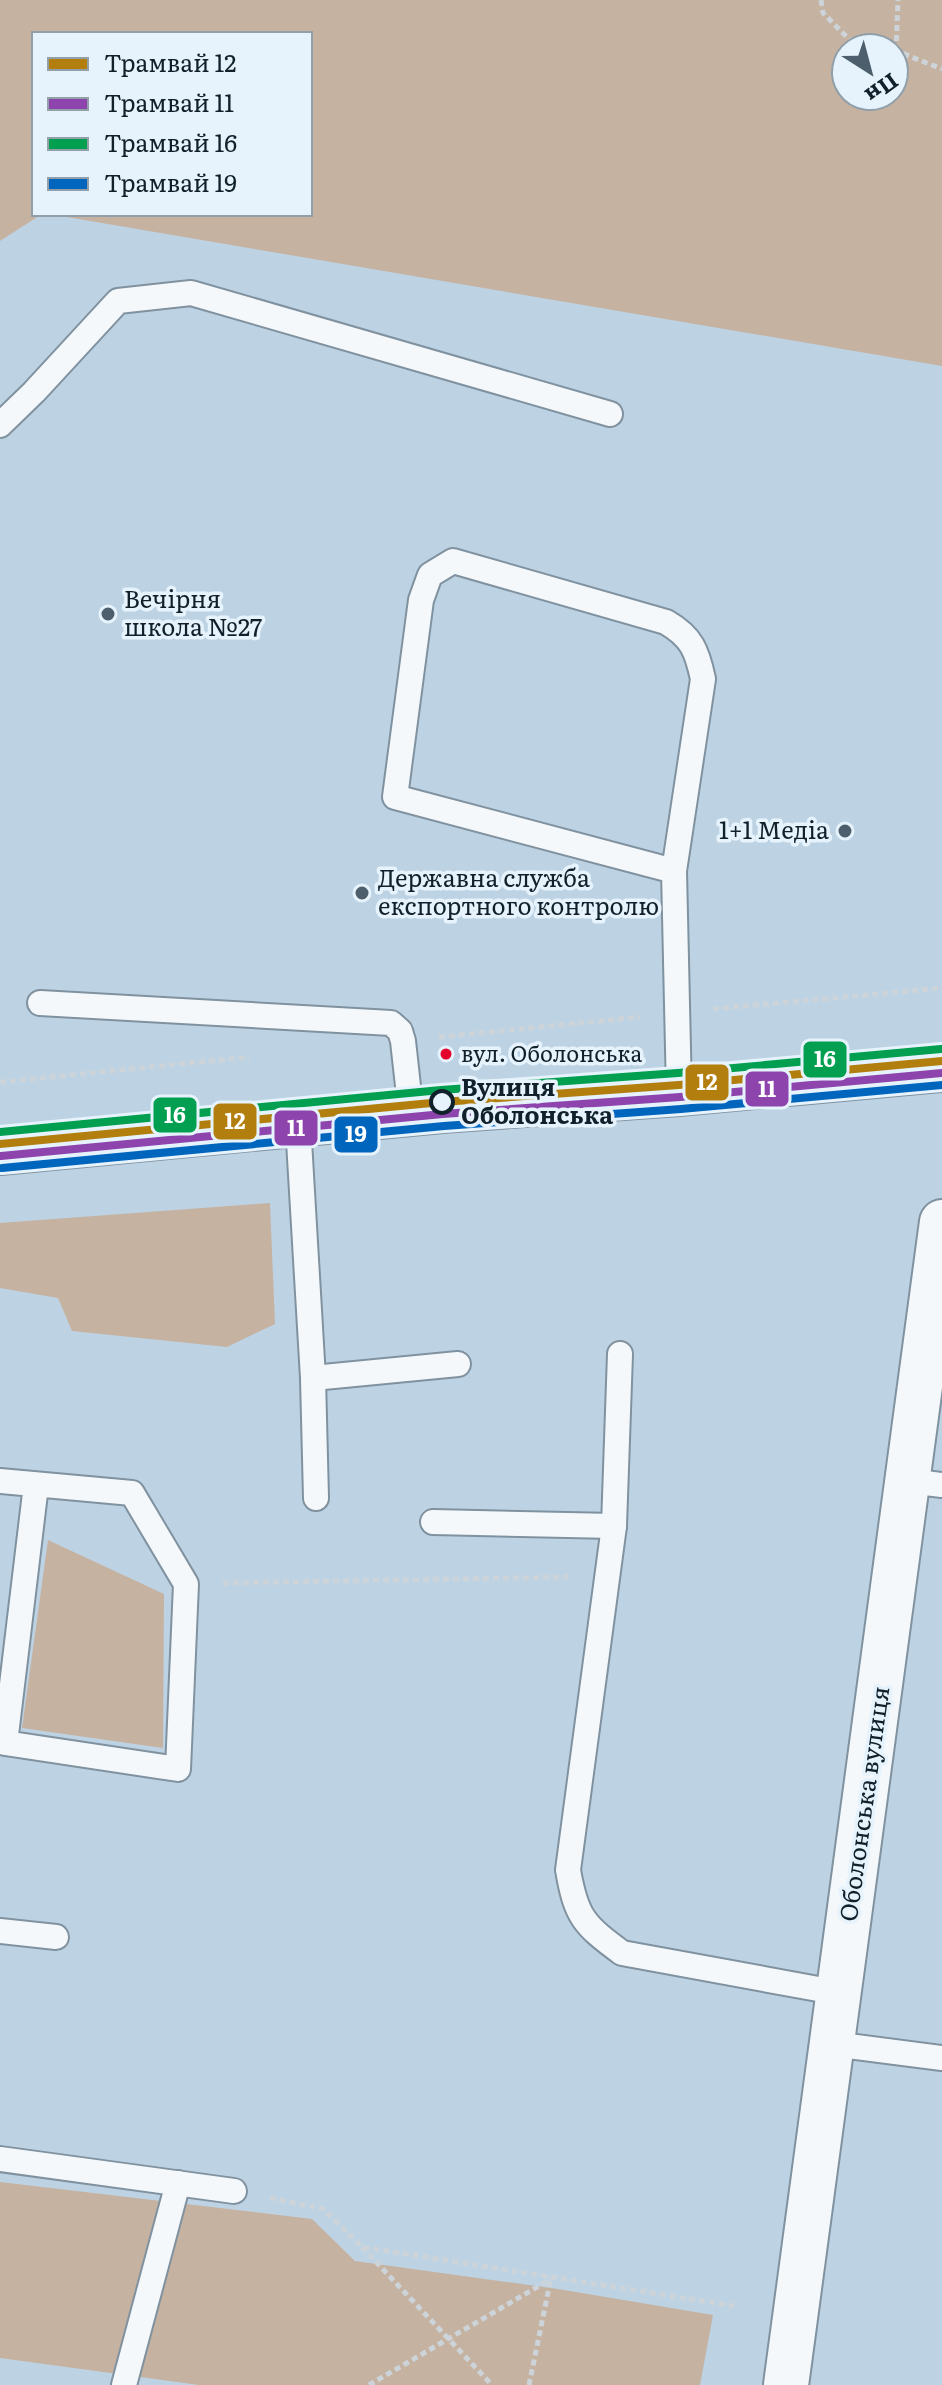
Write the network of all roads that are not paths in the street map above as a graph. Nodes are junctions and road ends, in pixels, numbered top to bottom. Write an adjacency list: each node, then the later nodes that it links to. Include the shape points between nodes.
1 (610, 414): 2 (lane, via 191,293 118,301)
2 (0, 425)
3 (674, 871): 3 (lane, via 395,797 421,600 430,575 453,561 681,630 698,653 703,679); 6 (lane)
4 (40, 1003): 7 (lane, via 391,1023 403,1041)
5 (942, 1069): 6 (street)
6 (679, 1093): 7 (street)
7 (411, 1113): 8 (street)
8 (298, 1124): 9 (street); 13 (lane)
9 (0, 1152)
10 (942, 1222): 15 (street, Оболонська вулиця)
11 (620, 1354): 19 (lane)
12 (458, 1364): 13 (lane)
13 (313, 1378): 17 (lane)
14 (0, 1481): 16 (lane)
15 (926, 1483): 22 (street, Оболонська вулиця)
16 (36, 1485): 16 (lane, via 5,1743 178,1769 186,1584 132,1493)
17 (316, 1498)
18 (433, 1522): 19 (lane)
19 (614, 1526): 22 (lane, via 568,1870 574,1905 596,1934 622,1953)
20 (0, 1931): 21 (lane)
21 (56, 1937)
22 (840, 1993): 23 (street, Оболонська вулиця)
23 (833, 2044): 24 (lane); 29 (street, Оболонська вулиця)
24 (942, 2058)
25 (0, 2159): 26 (lane)
26 (178, 2183): 27 (lane); 28 (lane)
27 (234, 2191)
28 (124, 2385)
29 (786, 2385)

